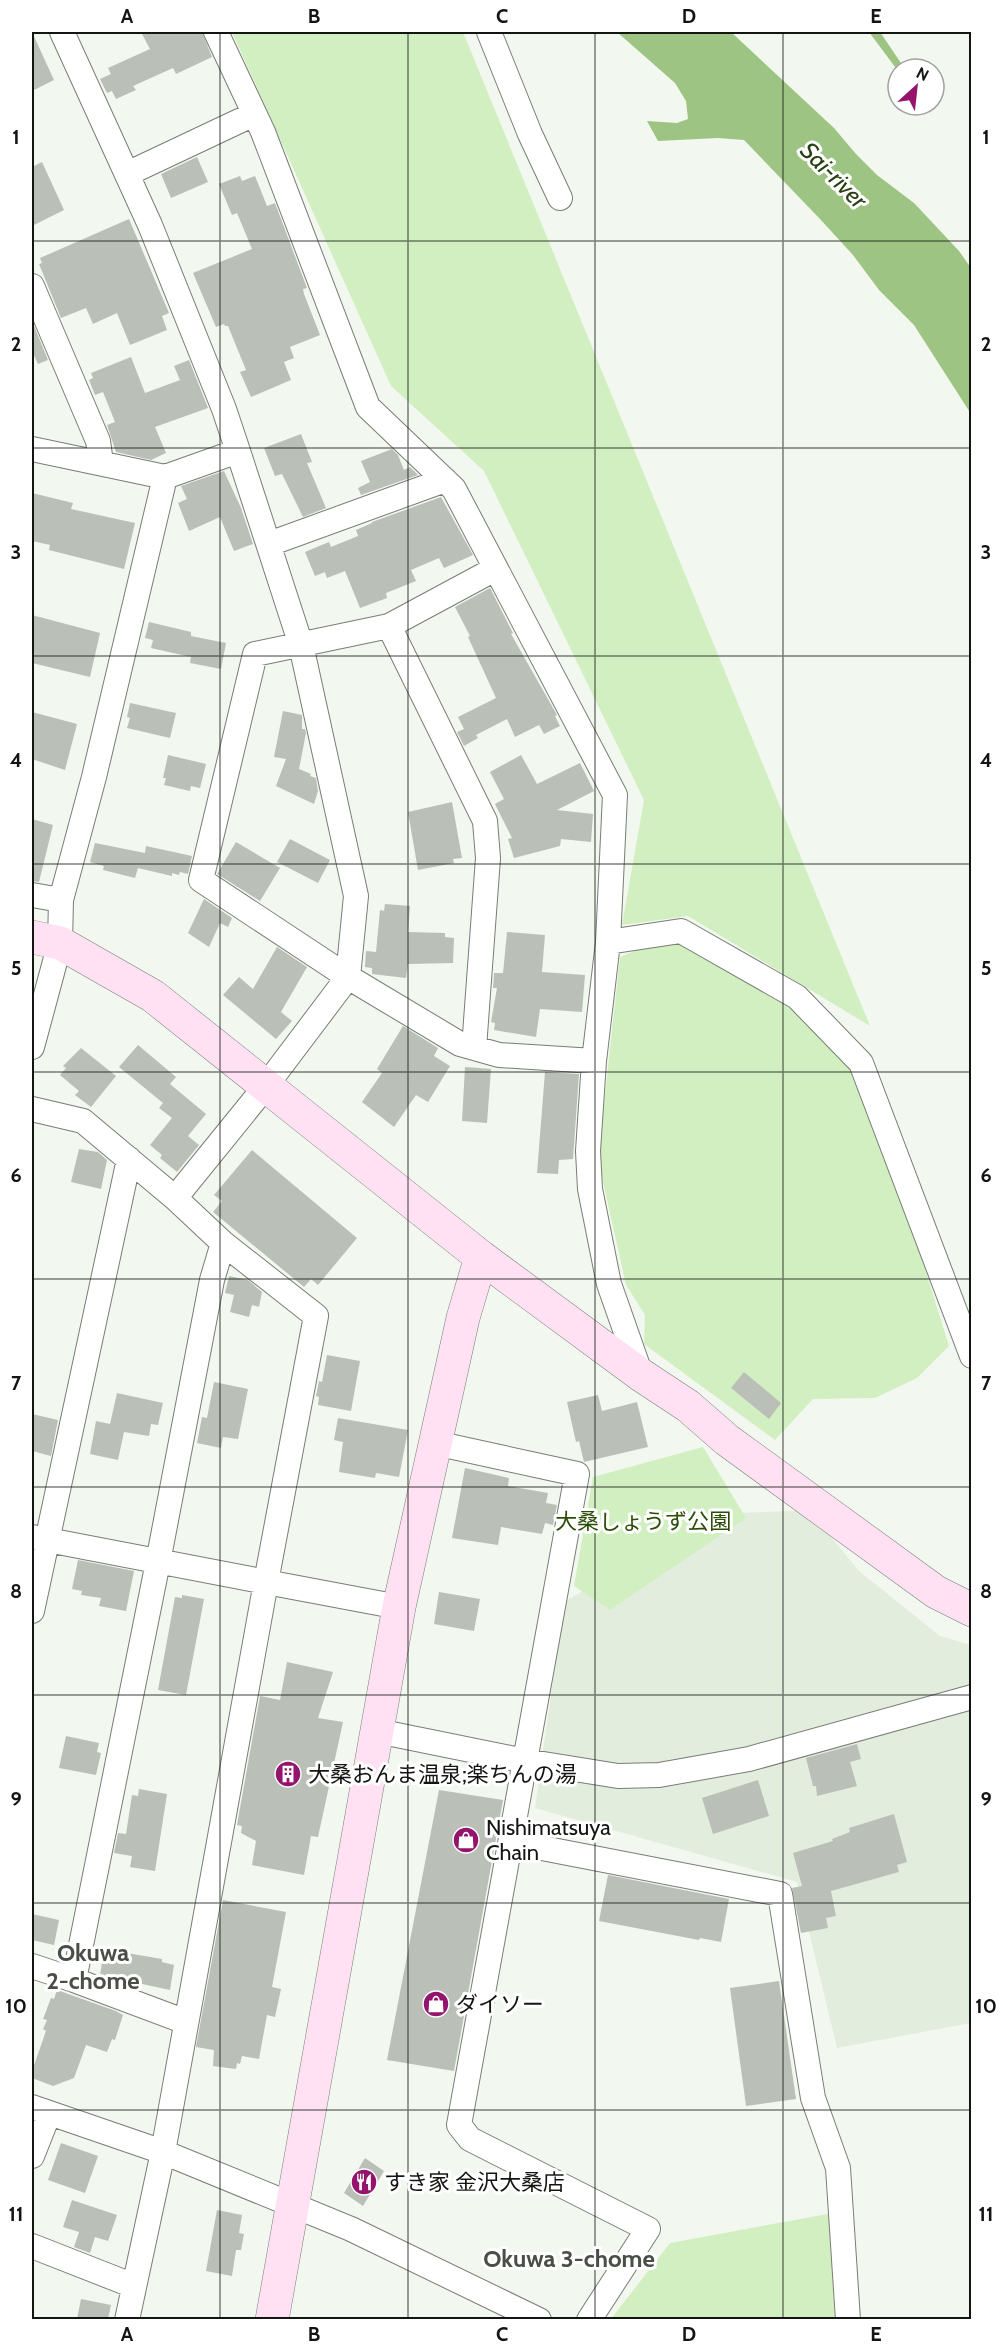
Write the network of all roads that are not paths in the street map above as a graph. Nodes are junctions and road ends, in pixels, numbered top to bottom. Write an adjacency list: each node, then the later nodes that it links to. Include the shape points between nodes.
1 (62, 32): 5 (street)
2 (216, 32): 4 (street)
3 (489, 32): 6 (street)
4 (255, 114): 5 (street); 12 (street, via 368,407)
5 (127, 174): 9 (street)
6 (560, 198)
7 (32, 286): 10 (street, via 98,441)
8 (32, 448): 10 (street)
9 (238, 450): 11 (street); 13 (street)
10 (101, 463): 11 (street)
11 (165, 477): 18 (street)
12 (445, 480): 13 (street); 14 (street, via 454,489)
13 (269, 544): 16 (street)
14 (495, 569): 15 (street); 20 (street, via 615,795)
15 (389, 626): 16 (street); 23 (street, via 485,821 488,858)
16 (301, 645): 21 (street, via 356,896); 21 (street, via 255,654 201,880)
17 (32, 895): 18 (street)
18 (61, 900): 19 (street)
19 (46, 940): 22 (street); 25 (street, via 153,996)
20 (608, 942): 24 (street); 31 (street, via 681,931 797,997 861,1063)
21 (348, 977): 23 (street, via 460,1044); 25 (street)
22 (32, 1047)
23 (474, 1048): 24 (street, via 499,1055)
24 (594, 1061): 32 (street, via 588,1151 590,1188 609,1284)
25 (265, 1087): 28 (street); 30 (street)
26 (32, 1109): 27 (street, via 83,1120)
27 (129, 1159): 28 (street); 34 (street)
28 (175, 1198): 29 (street)
29 (223, 1243): 35 (street, via 212,1280); 36 (street, via 316,1316)
30 (481, 1257): 32 (street); 33 (street)
31 (972, 1356)
32 (640, 1375): 38 (street, via 688,1406 727,1440 936,1592)
33 (435, 1443): 37 (street); 42 (street, via 577,1474)
34 (39, 1539): 35 (street); 39 (street)
35 (158, 1562): 36 (street); 45 (street)
36 (266, 1582): 37 (street); 46 (street)
37 (399, 1607): 41 (street)
38 (972, 1610)
39 (32, 1611)
40 (972, 1697): 42 (street, via 749,1759 659,1774 618,1776)
41 (377, 1731): 42 (street); 50 (street)
42 (525, 1761): 43 (street)
43 (511, 1842): 56 (street, via 459,2125 470,2139 648,2229); 57 (street, via 780,1894 813,2098 838,2168)
44 (32, 1966): 45 (street)
45 (74, 1980): 46 (street)
46 (186, 2022): 48 (street)
47 (40, 2110): 48 (street); 49 (street)
48 (163, 2152): 50 (street); 52 (street)
49 (32, 2156)
50 (294, 2206): 54 (street); 55 (street)
51 (32, 2246): 52 (street)
52 (134, 2286): 53 (street)
53 (127, 2319)
54 (272, 2319)
55 (539, 2319)
56 (589, 2319)
57 (848, 2319)

